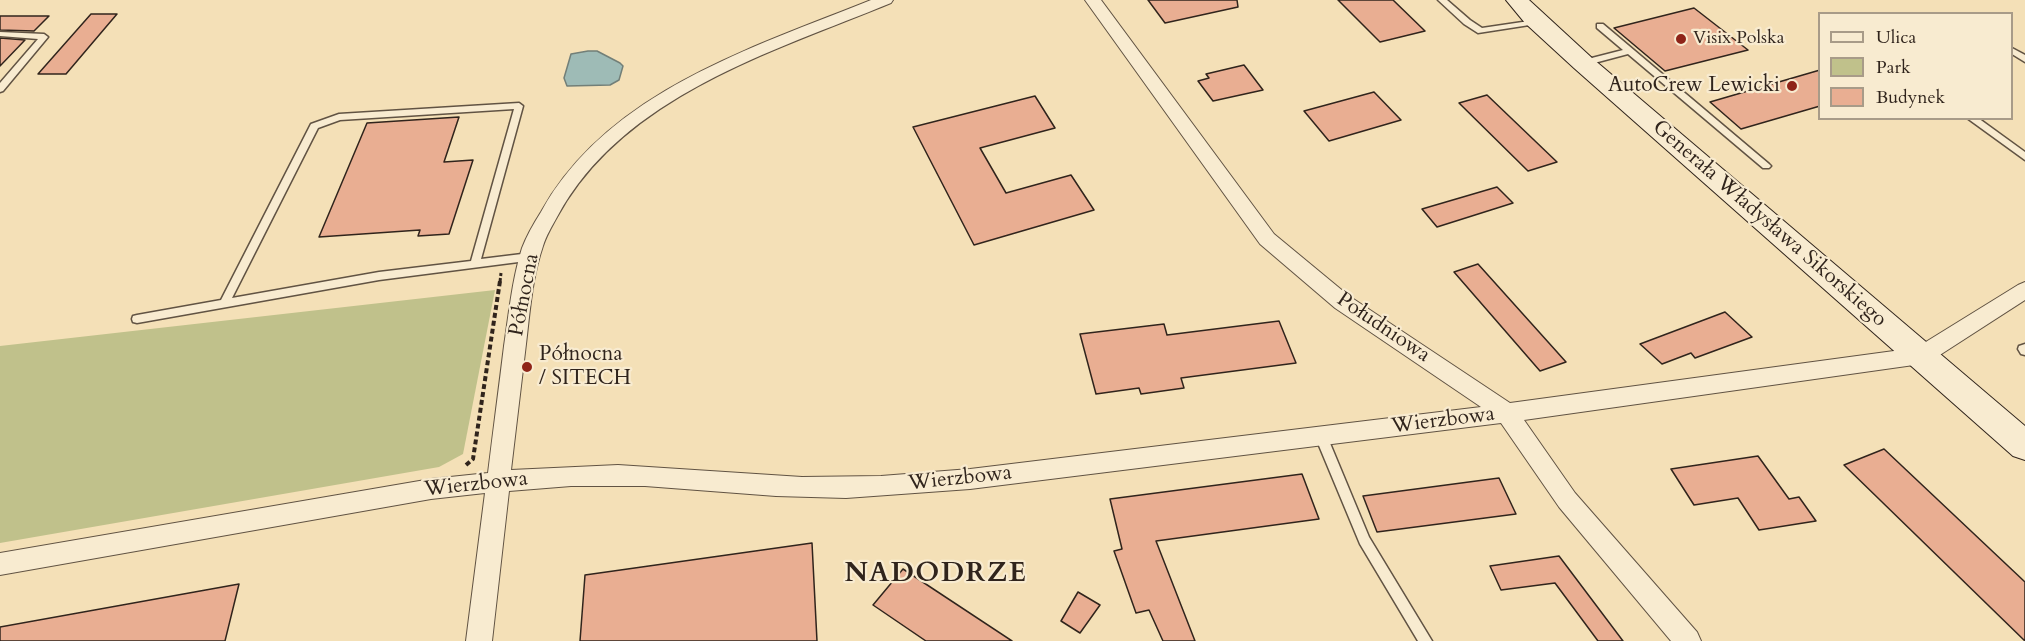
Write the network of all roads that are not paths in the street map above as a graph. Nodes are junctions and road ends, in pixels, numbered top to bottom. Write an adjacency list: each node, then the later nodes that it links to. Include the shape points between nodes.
1 (885, 0): 14 (street, Północna, via 674,91 641,113 579,169 557,199)
2 (1093, 0): 20 (street, Południowa, via 1267,239 1342,302)
3 (1443, 0): 5 (lane, via 1481,31)
4 (1517, 0): 5 (street, Generała Władysława Sikorskiego)
5 (1536, 21): 9 (street, Generała Władysława Sikorskiego)
6 (1600, 26): 8 (lane)
7 (0, 34): 10 (lane, via 44,37)
8 (1628, 51): 9 (lane); 13 (lane)
9 (1583, 63): 19 (street, Generała Władysława Sikorskiego)
10 (0, 89)
11 (1974, 120): 12 (lane)
12 (2025, 157)
13 (1766, 166)
14 (530, 257): 15 (lane); 23 (street, Północna, via 523,280)
15 (475, 264): 17 (lane, via 379,276); 17 (lane, via 519,106 339,117 314,126)
16 (2024, 292): 19 (street)
17 (224, 304): 18 (lane)
18 (137, 319)
19 (1921, 356): 20 (street, Wierzbowa); 22 (street, Generała Władysława Sikorskiego)
20 (1507, 413): 21 (street, Wierzbowa); 27 (street, Południowa, via 1567,500)
21 (1321, 436): 23 (street, Wierzbowa, via 880,487 777,486 618,475); 26 (lane, via 1364,540)
22 (2025, 446)
23 (499, 482): 24 (street, Wierzbowa, via 431,489); 25 (street, Północna)
24 (0, 564)
25 (479, 641)
26 (1425, 641)
27 (1688, 641)

